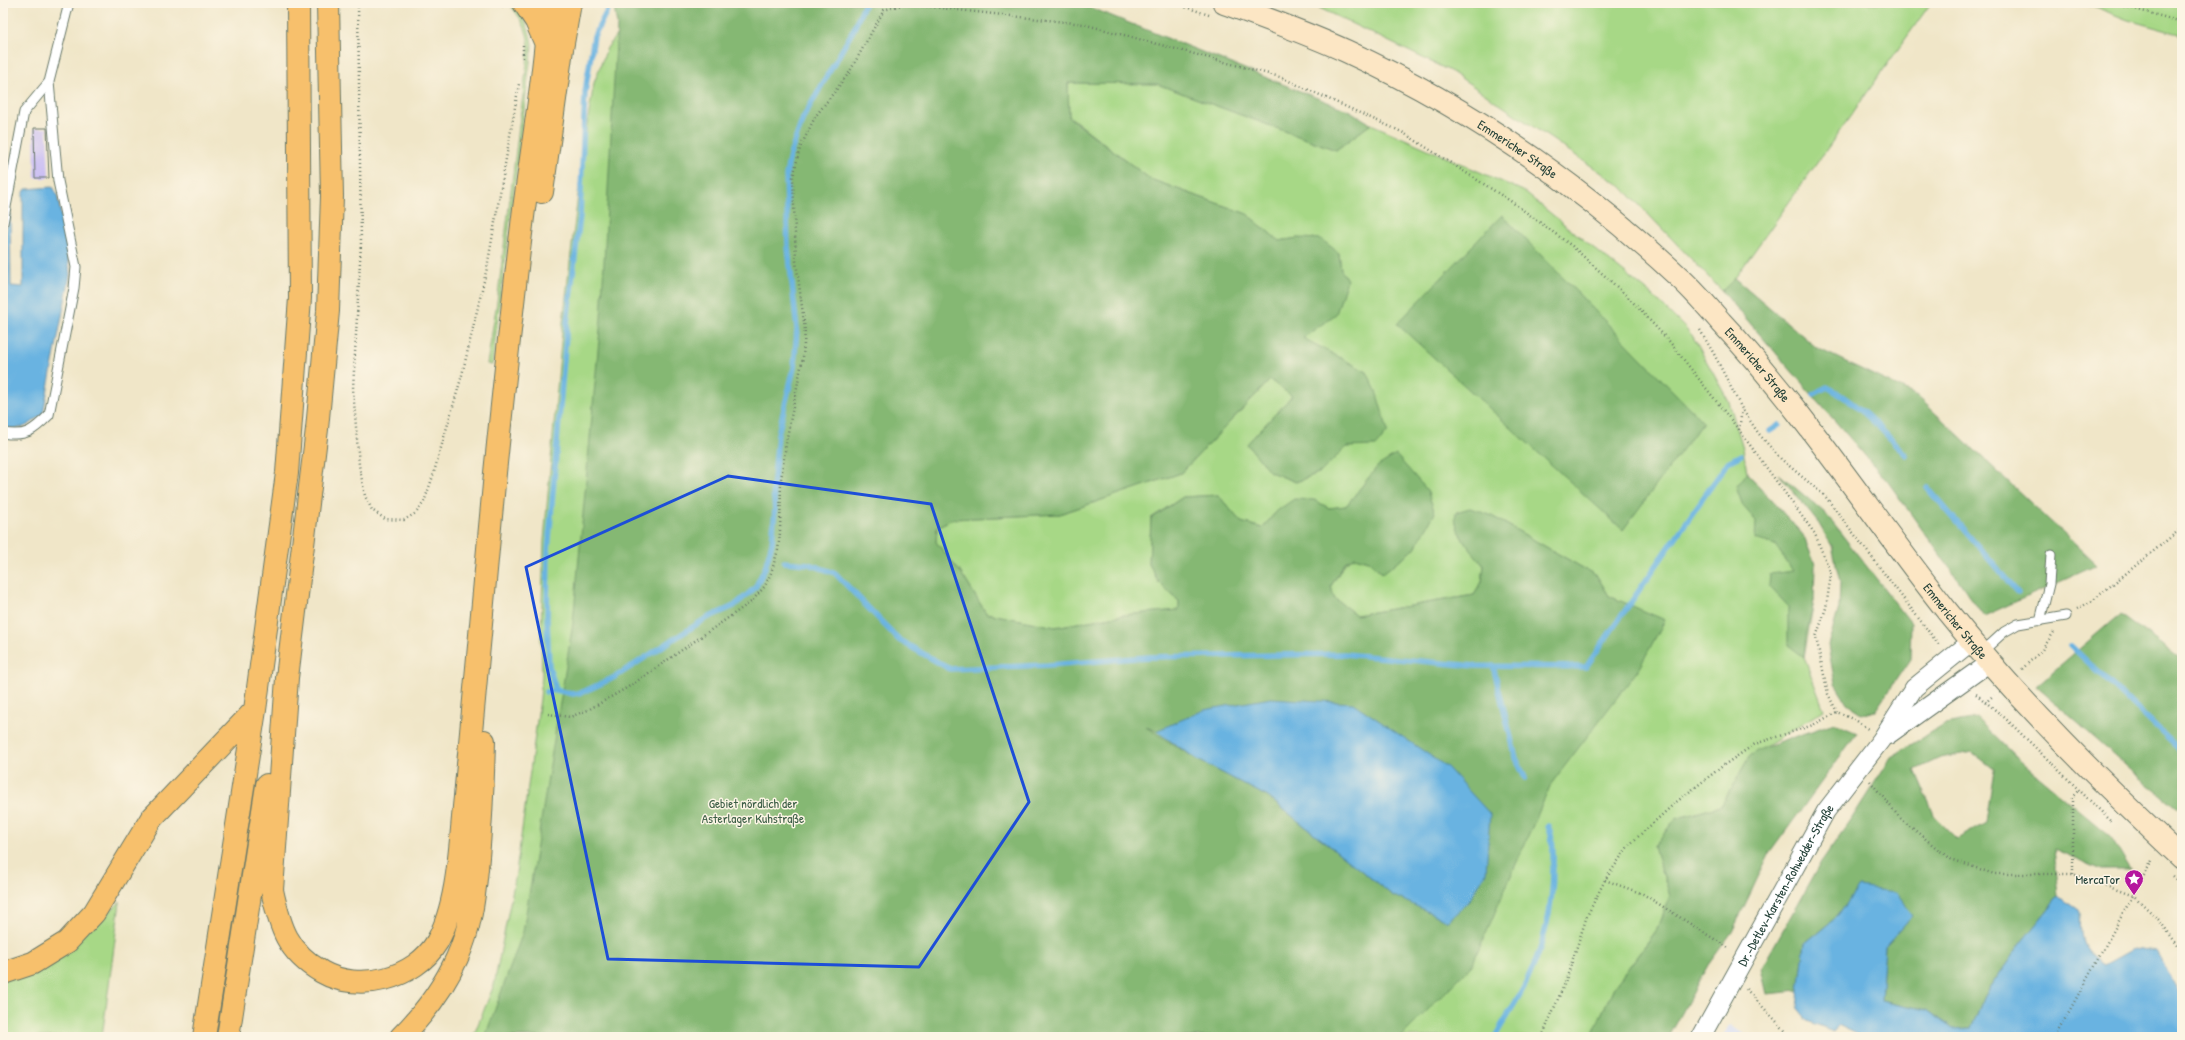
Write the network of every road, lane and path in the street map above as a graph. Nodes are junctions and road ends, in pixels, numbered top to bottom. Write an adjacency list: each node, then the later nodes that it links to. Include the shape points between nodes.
1 (69, 3): 17 (lane)
2 (358, 3): 16 (path, via 362,243 353,389 364,496 372,510 385,519 404,520 416,513 424,502 432,479 462,375 487,268)
3 (500, 3): 9 (path)
4 (549, 3): 14 (highway)
5 (570, 3): 52 (highway, via 506,476 484,734 482,820 473,909 458,957 436,995)
6 (1174, 3): 11 (path)
7 (2113, 3): 12 (path)
8 (328, 7): 21 (highway, via 331,211 328,311)
9 (516, 8): 14 (highway, via 536,21)
10 (298, 9): 31 (highway, via 300,298 287,473)
11 (1218, 9): 29 (main road, Emmericher Straße, via 1346,50 1407,81 1513,143 1597,204 1683,281 1763,367 1945,609)
12 (2182, 22)
13 (522, 40): 15 (path)
14 (546, 45): 21 (highway, via 517,270 472,730 455,880 448,917 436,944 420,960 402,973 365,983 327,975 308,964 287,939 278,920 272,890 287,678)
15 (522, 61)
16 (520, 77)
17 (49, 82): 18 (lane, via 24,112); 23 (lane, via 58,181 76,267 74,288 49,415 22,435)
18 (3, 223)
19 (1698, 327): 20 (path)
20 (1742, 410): 22 (path); 28 (path, via 1781,459 1825,496)
21 (317, 430): 51 (highway, via 255,869)
22 (1738, 430): 32 (path, via 1815,534 1831,574 1826,608 1816,637 1828,694); 33 (path, via 1669,341 1628,297 1572,246 1512,202 1402,132 1280,77 1084,24 906,4 884,10 849,73 815,118 800,148 793,177 796,262 804,330 803,358 787,437 781,479 780,533 771,573 751,602 630,686 588,710 570,717)
23 (3, 433)
24 (2182, 528): 26 (path, via 2092,601)
25 (2051, 555): 27 (lane, via 2049,584)
26 (2066, 616): 27 (lane); 30 (path, via 2042,650)
27 (2040, 621): 29 (lane, via 2018,624 2004,632)
28 (1937, 642)
29 (1981, 652): 30 (main road, Emmericher Straße); 34 (street, Dr.-Detlev-Karsten-Rohwedder-Straße); 34 (street, Dr.-Detlev-Karsten-Rohwedder-Straße, via 1914,688)
30 (2008, 682): 36 (path, via 1985,703 2005,718); 41 (main road, Emmericher Straße)
31 (255, 710): 48 (highway, via 151,818 94,913 67,942 33,963); 50 (highway)
32 (1837, 712): 34 (path, via 1857,721); 43 (path, via 1813,726 1755,744 1724,765 1675,803 1629,845)
33 (548, 714)
34 (1881, 740): 35 (street, Dr.-Detlev-Karsten-Rohwedder-Straße)
35 (1858, 766): 42 (path, via 1900,818 1950,859 1994,874); 47 (street, Dr.-Detlev-Karsten-Rohwedder-Straße, via 1826,811)
36 (2078, 790): 37 (path); 42 (path, via 2073,795)
37 (2118, 827)
38 (2148, 854): 39 (path)
39 (2153, 859): 40 (path); 45 (path)
40 (2159, 864)
41 (2176, 866): 44 (path)
42 (2074, 874): 45 (path)
43 (1605, 880): 47 (path, via 1643,894); 53 (path, via 1587,916 1566,980)
44 (2182, 885)
45 (2134, 896): 46 (path, via 2159,920); 56 (path)
46 (2182, 951)
47 (1744, 958): 49 (street, Dr.-Detlev-Karsten-Rohwedder-Straße)
48 (3, 973)
49 (1732, 979): 54 (street, Dr.-Detlev-Karsten-Rohwedder-Straße); 55 (path, via 1749,992)
50 (204, 1037)
51 (228, 1037)
52 (402, 1037)
53 (1542, 1037)
54 (1701, 1037)
55 (1791, 1037)
56 (2055, 1037)

